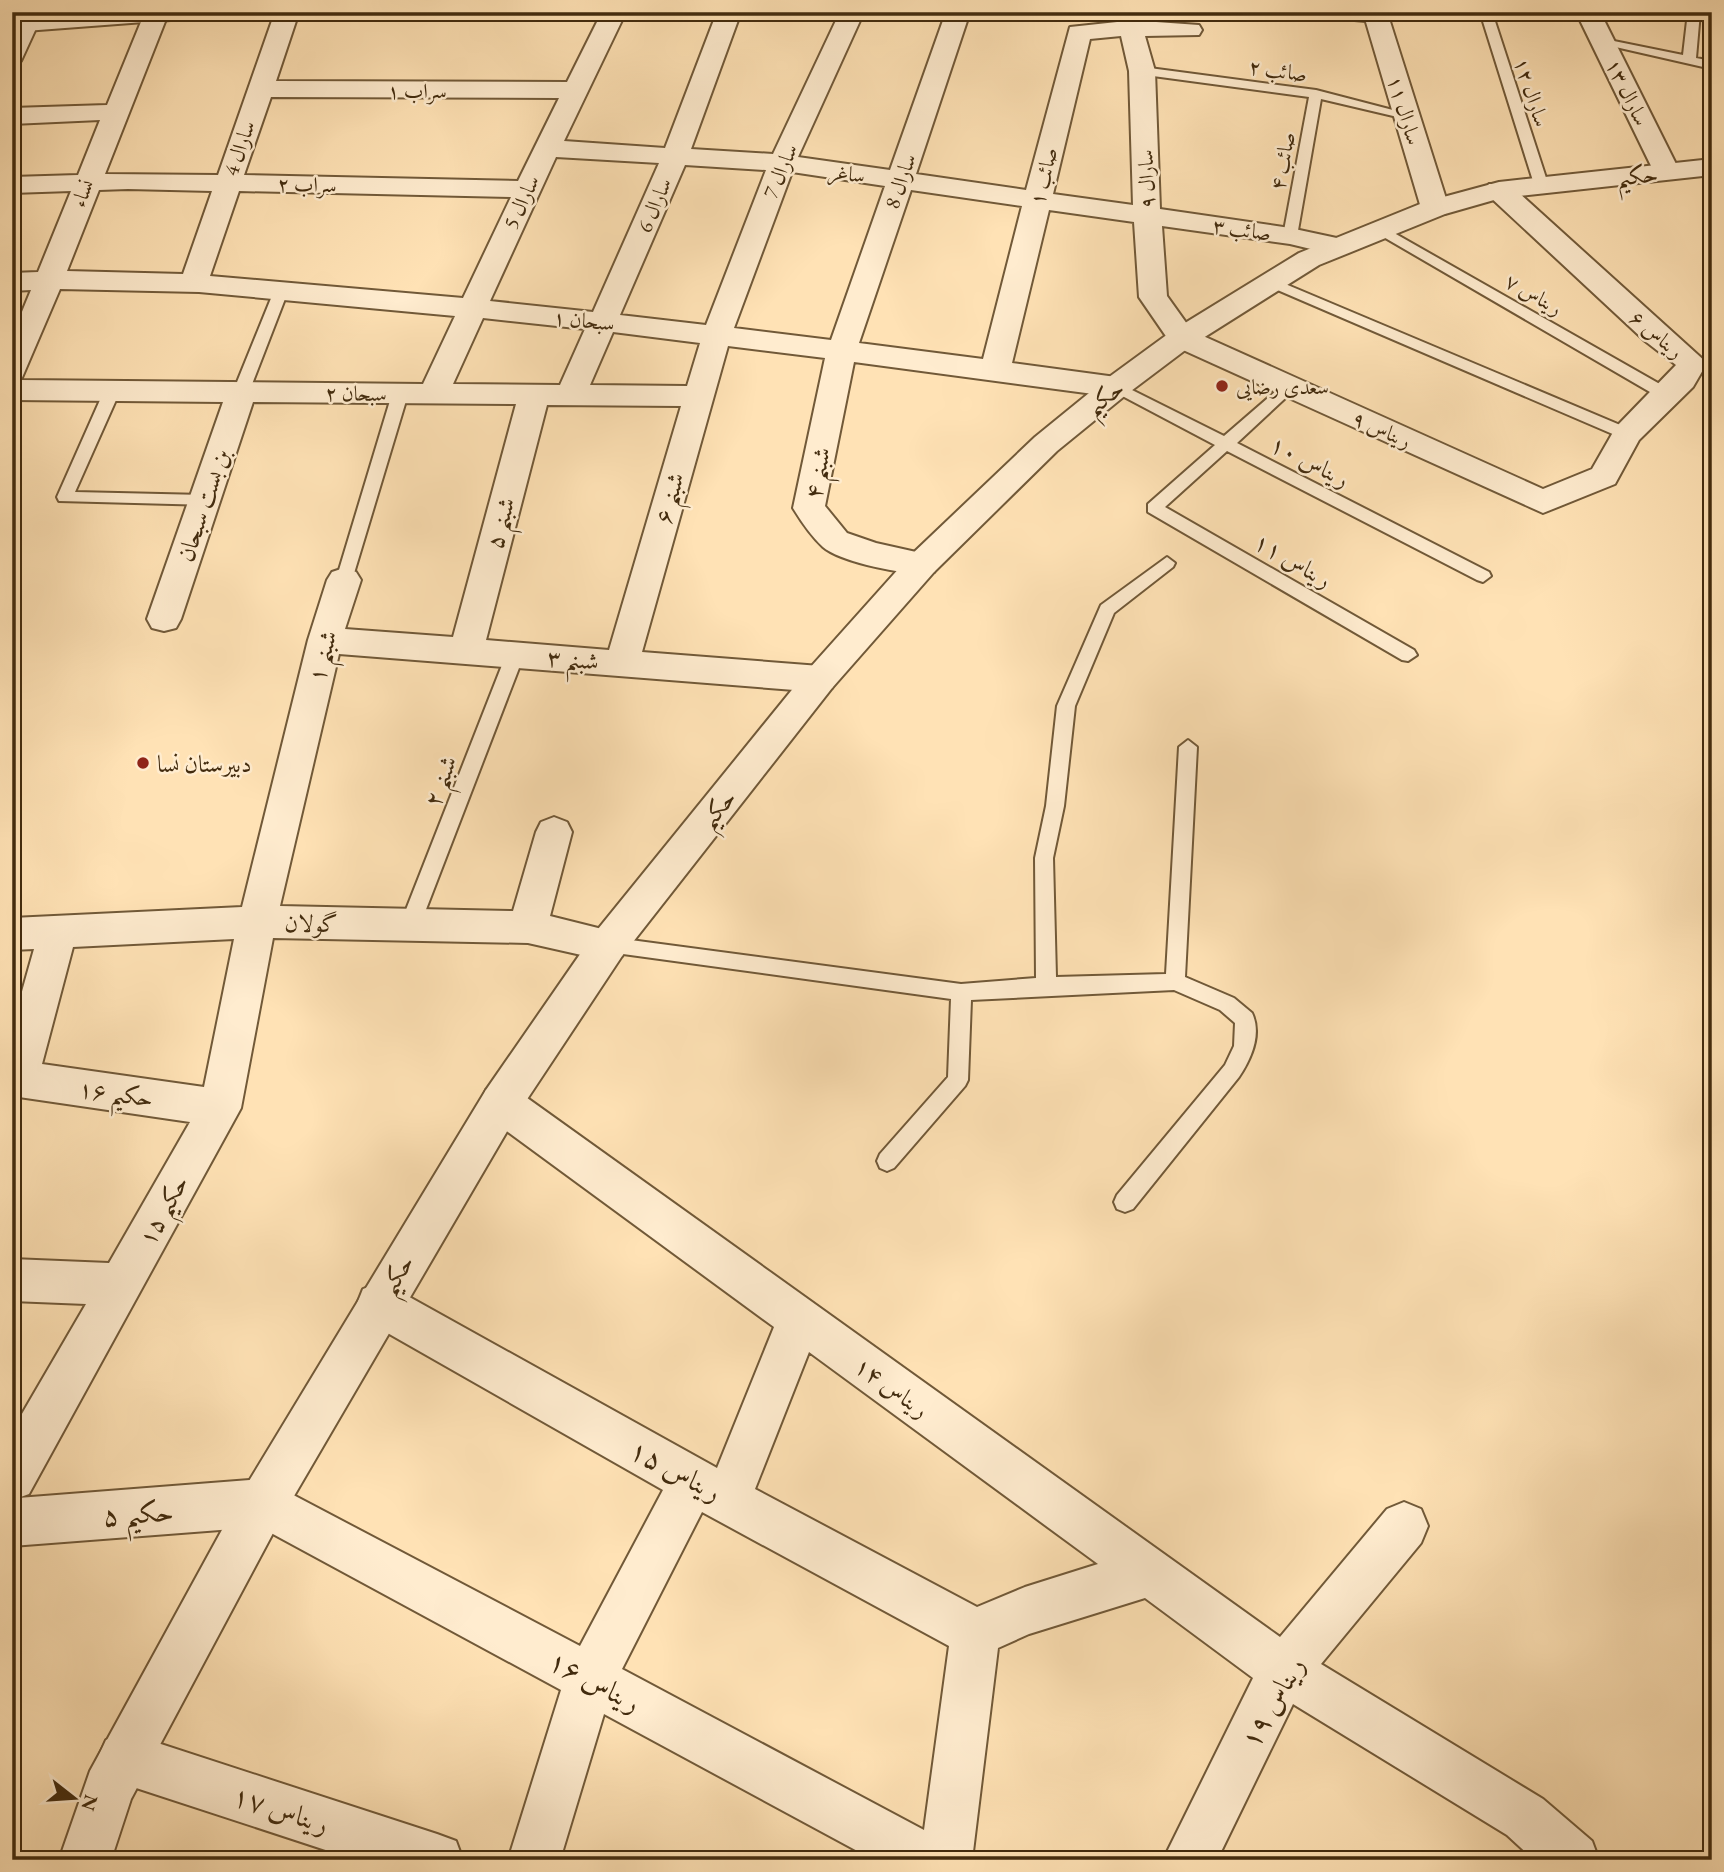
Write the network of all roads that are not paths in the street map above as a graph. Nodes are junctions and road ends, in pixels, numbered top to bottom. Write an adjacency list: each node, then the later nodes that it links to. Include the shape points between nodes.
1 (184, 12): 12 (street)
2 (287, 12): 22 (street, سارال 4)
3 (614, 12): 23 (street, سارال 5)
4 (729, 12): 29 (street, سارال 6)
5 (852, 12): 30 (street, سارال 7)
6 (958, 12): 34 (street, سارال 8)
7 (1309, 12): 13 (lane)
8 (1486, 12): 36 (lane, سارال ۱۲)
9 (1588, 12): 17 (street, سارال ۱۳)
10 (1694, 12): 19 (lane)
11 (126, 14): 12 (street); 15 (street)
12 (156, 14): 25 (street, نساء)
13 (1376, 15): 26 (street, سارال ۱۱)
14 (1129, 20): 16 (street); 21 (street, سارال ۹); 40 (street, صائب ۱, via 1079,32)
15 (35, 21): 18 (street)
16 (1190, 30)
17 (1604, 43): 19 (lane); 32 (street, سارال ۱۳)
18 (12, 56)
19 (1689, 61): 20 (lane)
20 (1712, 65)
21 (1142, 71): 24 (lane, صائب ۲); 42 (street, سارال ۹)
22 (259, 89): 23 (street, سراب ۱); 35 (street, سارال 4)
23 (575, 90): 28 (street, سارال 5)
24 (1317, 94): 26 (lane, صائب ۲); 44 (lane, صائب ۴)
25 (117, 112): 27 (street); 33 (street, نساء)
26 (1406, 115): 41 (street, سارال ۱۱)
27 (12, 116)
28 (547, 148): 29 (street, ساغر); 38 (street, سارال 5)
29 (676, 154): 30 (street, ساغر); 52 (street, سارال 6)
30 (782, 163): 34 (street, ساغر); 53 (street, سارال 7)
31 (1712, 167): 32 (street, حکیم)
32 (1667, 172): 36 (street, حکیم)
33 (87, 181): 35 (street, سراب ۲); 37 (street, سراب ۲); 46 (street, نساء)
34 (900, 181): 40 (street, ساغر); 55 (street, سارال 8)
35 (227, 182): 38 (street, سراب ۲); 49 (street, سارال 4)
36 (1541, 184): 39 (street, حکیم)
37 (12, 185)
38 (527, 189): 51 (street, سارال 5)
39 (1499, 190): 41 (street, حکیم); 56 (street, ریناس ۶, via 1655,334)
40 (1037, 200): 42 (street, ساغر); 57 (street, صائب ۱)
41 (1435, 208): 43 (street, حکیم)
42 (1146, 215): 44 (street, صائب ۳); 54 (street, سارال ۹, via 1153,297)
43 (1380, 229): 45 (street, حکیم); 68 (lane, ریناس ۷)
44 (1290, 236): 45 (street, صائب ۳)
45 (1336, 246): 48 (street, حکیم)
46 (48, 280): 47 (street, سبحان ۱); 49 (street, سبحان ۱); 58 (street, نساء)
47 (12, 282)
48 (1271, 282): 54 (street, حکیم); 70 (lane)
49 (193, 285): 50 (street, سبحان ۱)
50 (281, 291): 51 (street, سبحان ۱); 63 (lane)
51 (471, 308): 52 (street, سبحان ۱); 65 (street, سارال 5)
52 (604, 323): 53 (street, سبحان ۱); 67 (street, سارال 6)
53 (717, 333): 55 (street, سبحان ۱); 69 (street, شبنم ۶)
54 (1182, 338): 59 (street, حکیم); 60 (street, ریناس ۹)
55 (842, 350): 57 (street, سبحان ۱); 75 (street, شبنم ۴, via 809,508 836,541 871,554)
56 (1702, 362): 68 (street, ریناس ۶)
57 (995, 370): 59 (street, سبحان ۱)
58 (12, 373)
59 (1116, 387): 71 (lane, ریناس ۱۰); 75 (street, حکیم, via 1046,444)
60 (1289, 387): 71 (lane); 73 (street, ریناس ۹)
61 (12, 390): 62 (street, سبحان ۲)
62 (112, 391): 63 (street, سبحان ۲); 72 (lane, via 65,497)
63 (241, 392): 64 (street, سبحان ۲); 72 (street, بن بست سبحان)
64 (400, 394): 65 (street, سبحان ۲); 77 (lane, شبنم ۱)
65 (433, 394): 66 (street, سبحان ۲)
66 (534, 395): 67 (street, سبحان ۲); 80 (street, شبنم ۵)
67 (572, 395): 69 (street, سبحان ۲)
68 (1667, 395): 70 (street, ریناس ۶)
69 (699, 396): 83 (street, شبنم ۶)
70 (1627, 434): 73 (street, ریناس ۶, via 1604,476)
71 (1226, 444): 76 (lane, ریناس ۱۰); 82 (lane, ریناس ۱۱, via 1154,508)
72 (204, 501): 78 (street, بن بست سبحان)
73 (1543, 502)
74 (1167, 563): 94 (lane, via 1107,609 1066,706 1044,858)
75 (922, 564): 84 (street, حکیم)
76 (1483, 576)
77 (344, 580): 79 (street, شبنم ۱)
78 (164, 619)
79 (325, 639): 80 (street, شبنم ۳); 87 (street, شبنم ۱)
80 (466, 651): 81 (street, شبنم ۳)
81 (515, 655): 83 (street, شبنم ۳); 88 (lane, شبنم ۲)
82 (1408, 655)
83 (621, 663): 84 (street, شبنم ۳)
84 (820, 679): 92 (street, حکیم)
85 (1188, 747): 93 (lane)
86 (554, 832): 89 (street)
87 (257, 922): 88 (street, گولان); 90 (street, گولان); 98 (street, حکیم ۱۵)
88 (410, 925): 89 (street, گولان)
89 (528, 927): 92 (street, گولان)
90 (58, 932): 91 (street, گولان); 96 (street)
91 (12, 934)
92 (608, 945): 95 (lane); 97 (street, حکیم)
93 (1175, 982): 94 (lane); 100 (lane, via 1227,1004 1245,1019 1247,1040 1232,1071)
94 (1046, 986): 95 (lane)
95 (961, 992): 99 (lane, via 958,1080)
96 (15, 1078): 98 (street, حکیم ۱۶)
97 (501, 1103): 103 (street, حکیم); 104 (street, ریناس ۱۴)
98 (220, 1108): 102 (street, حکیم ۱۵)
99 (887, 1161)
100 (1125, 1202)
101 (12, 1280): 102 (street)
102 (122, 1284): 105 (street, حکیم ۱۵)
103 (379, 1304): 106 (street, ریناس ۱۵); 107 (street, حکیم)
104 (799, 1320): 106 (street); 110 (street, ریناس ۱۴)
105 (12, 1477)
106 (710, 1489): 111 (street, ریناس ۱۵); 113 (street)
107 (263, 1503): 108 (street, حکیم ۵); 113 (street, ریناس ۱۶); 114 (street, حکیم)
108 (12, 1522)
109 (1404, 1527): 112 (street, ریناس ۱۹)
110 (1149, 1573): 111 (street, via 1026,1611); 112 (street, ریناس ۱۴)
111 (975, 1633): 119 (street)
112 (1284, 1670): 120 (street, ریناس ۱۹); 121 (street, ریناس ۱۴, via 1525,1817)
113 (590, 1678): 117 (street); 118 (street, ریناس ۱۶)
114 (124, 1759): 115 (street, حکیم, via 108,1789); 116 (street, ریناس ۱۷)
115 (85, 1860)
116 (438, 1860)
117 (534, 1860)
118 (927, 1860)
119 (946, 1860)
120 (1189, 1860)
121 (1573, 1860)

